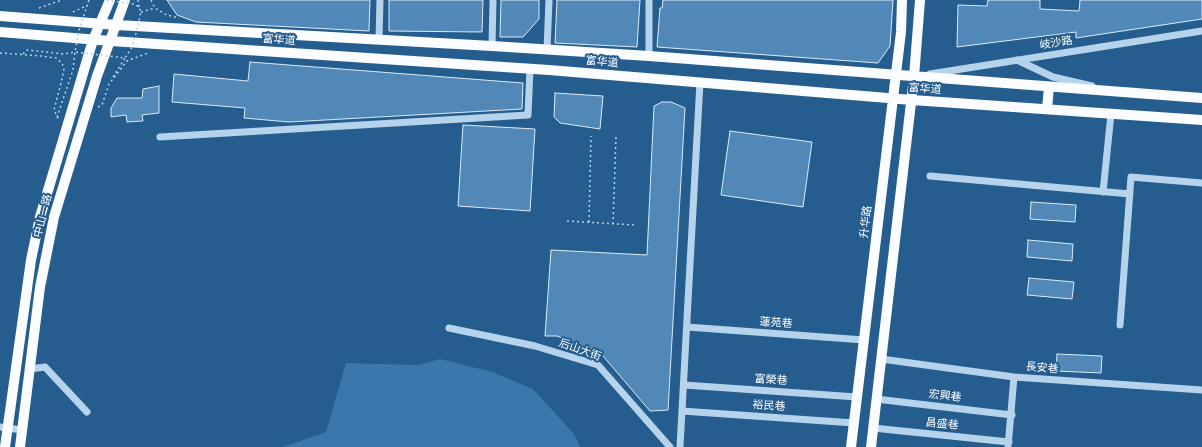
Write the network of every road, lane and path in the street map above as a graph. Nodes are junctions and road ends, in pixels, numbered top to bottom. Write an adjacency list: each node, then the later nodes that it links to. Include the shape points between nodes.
1 (62, 0): 16 (path)
2 (90, 0): 29 (path, bridge, via 79,30)
3 (104, 0): 14 (path, bridge)
4 (110, 0): 19 (main road, 中山一路)
5 (125, 0): 20 (main road, 中山一路)
6 (138, 0): 14 (path)
7 (151, 0): 15 (path)
8 (380, 0): 25 (street)
9 (493, 0): 27 (street)
10 (549, 0): 28 (street)
11 (649, 0): 33 (street)
12 (902, 0): 37 (main road, 升华路)
13 (920, 0): 38 (main road)
14 (139, 7): 17 (path, bridge)
15 (155, 8): 17 (path); 21 (path, via 167,15 183,19)
16 (37, 9)
17 (141, 12): 34 (path, bridge, via 132,47)
18 (0, 16): 19 (main road, 富华道)
19 (101, 23): 20 (main road, 富华道); 24 (main road, 中山一路)
20 (117, 25): 21 (main road, 富华道); 26 (main road, 中山一路)
21 (186, 29): 25 (main road, 富华道)
22 (0, 32): 24 (main road, 富华道)
23 (1202, 32): 35 (street, 岐沙路)
24 (93, 40): 26 (main road, 富华道); 51 (main road, 中山一路)
25 (379, 40): 27 (main road, 富华道)
26 (111, 41): 36 (main road, 富华道); 48 (main road, 中山一路)
27 (492, 46): 28 (main road, 富华道)
28 (547, 50): 33 (main road, 富华道)
29 (75, 52): 32 (path, via 64,54 27,50); 34 (path, bridge); 49 (path, via 73,70)
30 (0, 53): 32 (path)
31 (154, 54): 40 (path, via 148,53 127,61)
32 (22, 55): 49 (path, via 56,58 62,63 64,69 54,110)
33 (649, 56): 37 (main road, 富华道)
34 (125, 58): 40 (path)
35 (1016, 60): 38 (street, 岐沙路); 42 (street, via 1053,76)
36 (530, 69): 39 (main road, 富华道); 53 (street, via 528,116)
37 (896, 75): 38 (main road, 富华道); 43 (main road, 升华路)
38 (914, 76): 41 (main road, 富华道); 45 (main road)
39 (700, 82): 43 (main road, 富华道); 64 (street)
40 (109, 84): 48 (path, via 102,105)
41 (1049, 87): 42 (main road, 富华道); 46 (main road)
42 (1117, 92): 44 (main road, 富华道)
43 (893, 98): 45 (main road, 富华道); 66 (main road, 升华路)
44 (1202, 98)
45 (912, 100): 46 (main road, 富华道); 67 (main road)
46 (1047, 109): 47 (main road, 富华道)
47 (1111, 114): 50 (main road, 富华道); 57 (street)
48 (85, 116): 68 (main road, 中山一路, via 54,217 40,287)
49 (57, 117): 51 (path)
50 (1202, 120)
51 (66, 132): 78 (main road, 中山一路, via 40,217)
52 (591, 136): 60 (path)
53 (160, 137)
54 (616, 137): 61 (path)
55 (930, 176): 57 (street)
56 (1202, 184): 58 (street, via 1132,177)
57 (1103, 192): 58 (street)
58 (1130, 194): 63 (street)
59 (567, 221): 60 (path)
60 (589, 222): 61 (path)
61 (613, 224): 62 (path)
62 (636, 225)
63 (1120, 325)
64 (687, 327): 66 (street, 蓮苑巷); 70 (street)
65 (449, 328): 84 (street, 后山大街, via 535,346 598,366)
66 (864, 340): 72 (main road, 升华路)
67 (881, 359): 69 (street, 長安巷); 73 (main road)
68 (30, 369): 75 (street, via 45,367); 80 (main road, 中山一路)
69 (1014, 377): 71 (street, 長安巷); 76 (street)
70 (684, 385): 72 (street, 富榮巷); 74 (street)
71 (1202, 390)
72 (857, 397): 77 (main road, 升华路)
73 (876, 399): 76 (street, 宏興巷); 79 (main road)
74 (682, 411): 77 (street, 裕民巷); 85 (street)
75 (87, 412)
76 (1012, 415): 81 (street)
77 (854, 423): 86 (main road, 升华路)
78 (4, 427): 80 (street); 82 (main road, 中山一路)
79 (874, 428): 81 (street, 昌盛巷); 87 (main road)
80 (22, 430): 83 (main road, 中山一路)
81 (1008, 444)
82 (5, 447)
83 (20, 447)
84 (670, 447)
85 (680, 447)
86 (852, 447)
87 (871, 447)

